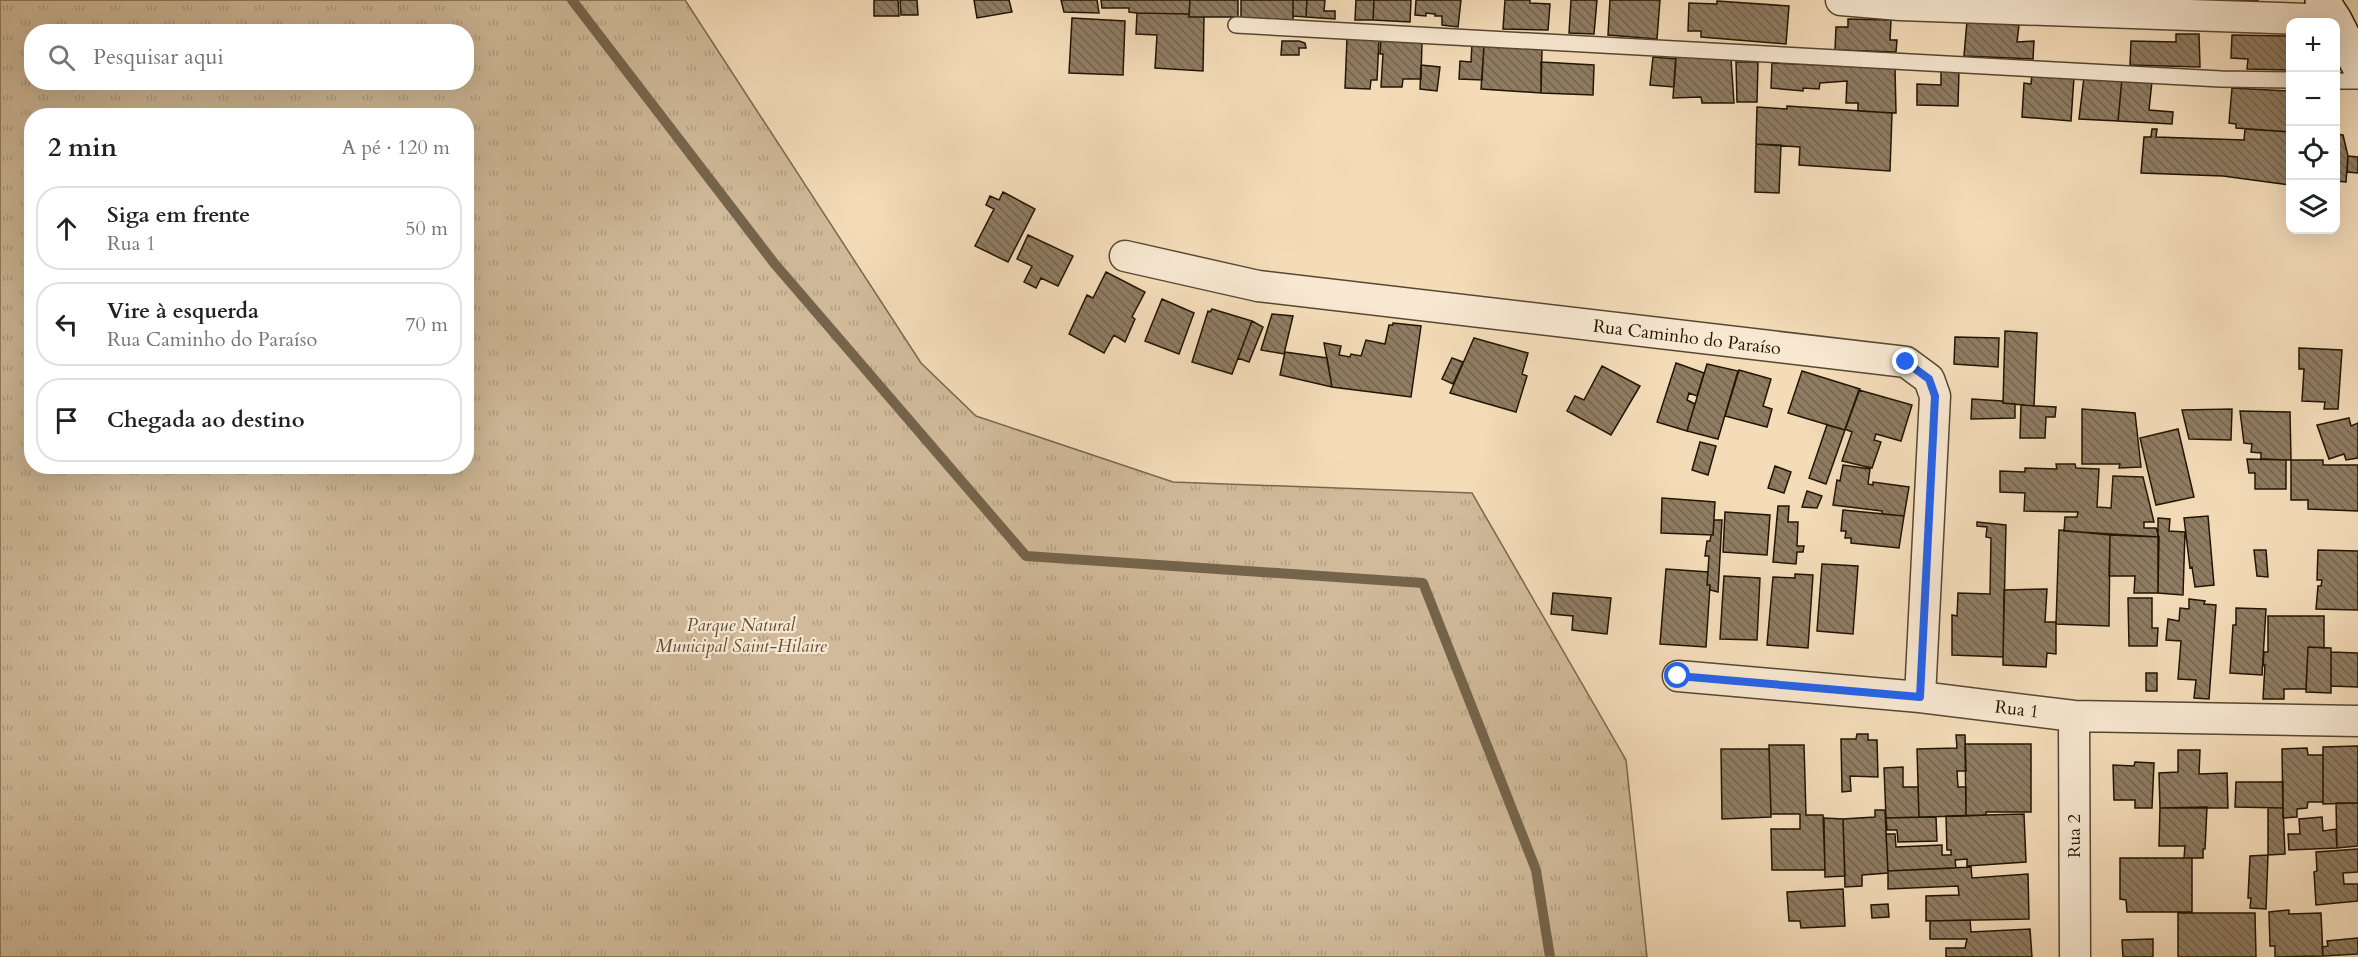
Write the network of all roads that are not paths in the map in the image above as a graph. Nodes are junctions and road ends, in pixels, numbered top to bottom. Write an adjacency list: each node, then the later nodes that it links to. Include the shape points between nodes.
1 (1841, 0): 2 (street, via 1900,5)
2 (2327, 7): 4 (main road)
3 (1236, 25): 5 (lane)
4 (2358, 65)
5 (2286, 80)
6 (2340, 81): 7 (lane)
7 (2358, 81)
8 (1125, 256): 10 (street, Rua Caminho do Paraíso, via 1258,286 1906,362 1929,379 1935,396)
9 (1678, 676): 10 (street, Rua 1)
10 (1920, 697): 11 (street, Rua 1)
11 (2074, 716): 12 (street, Rua 1); 13 (street, Rua 2)
12 (2358, 721)
13 (2074, 957)

